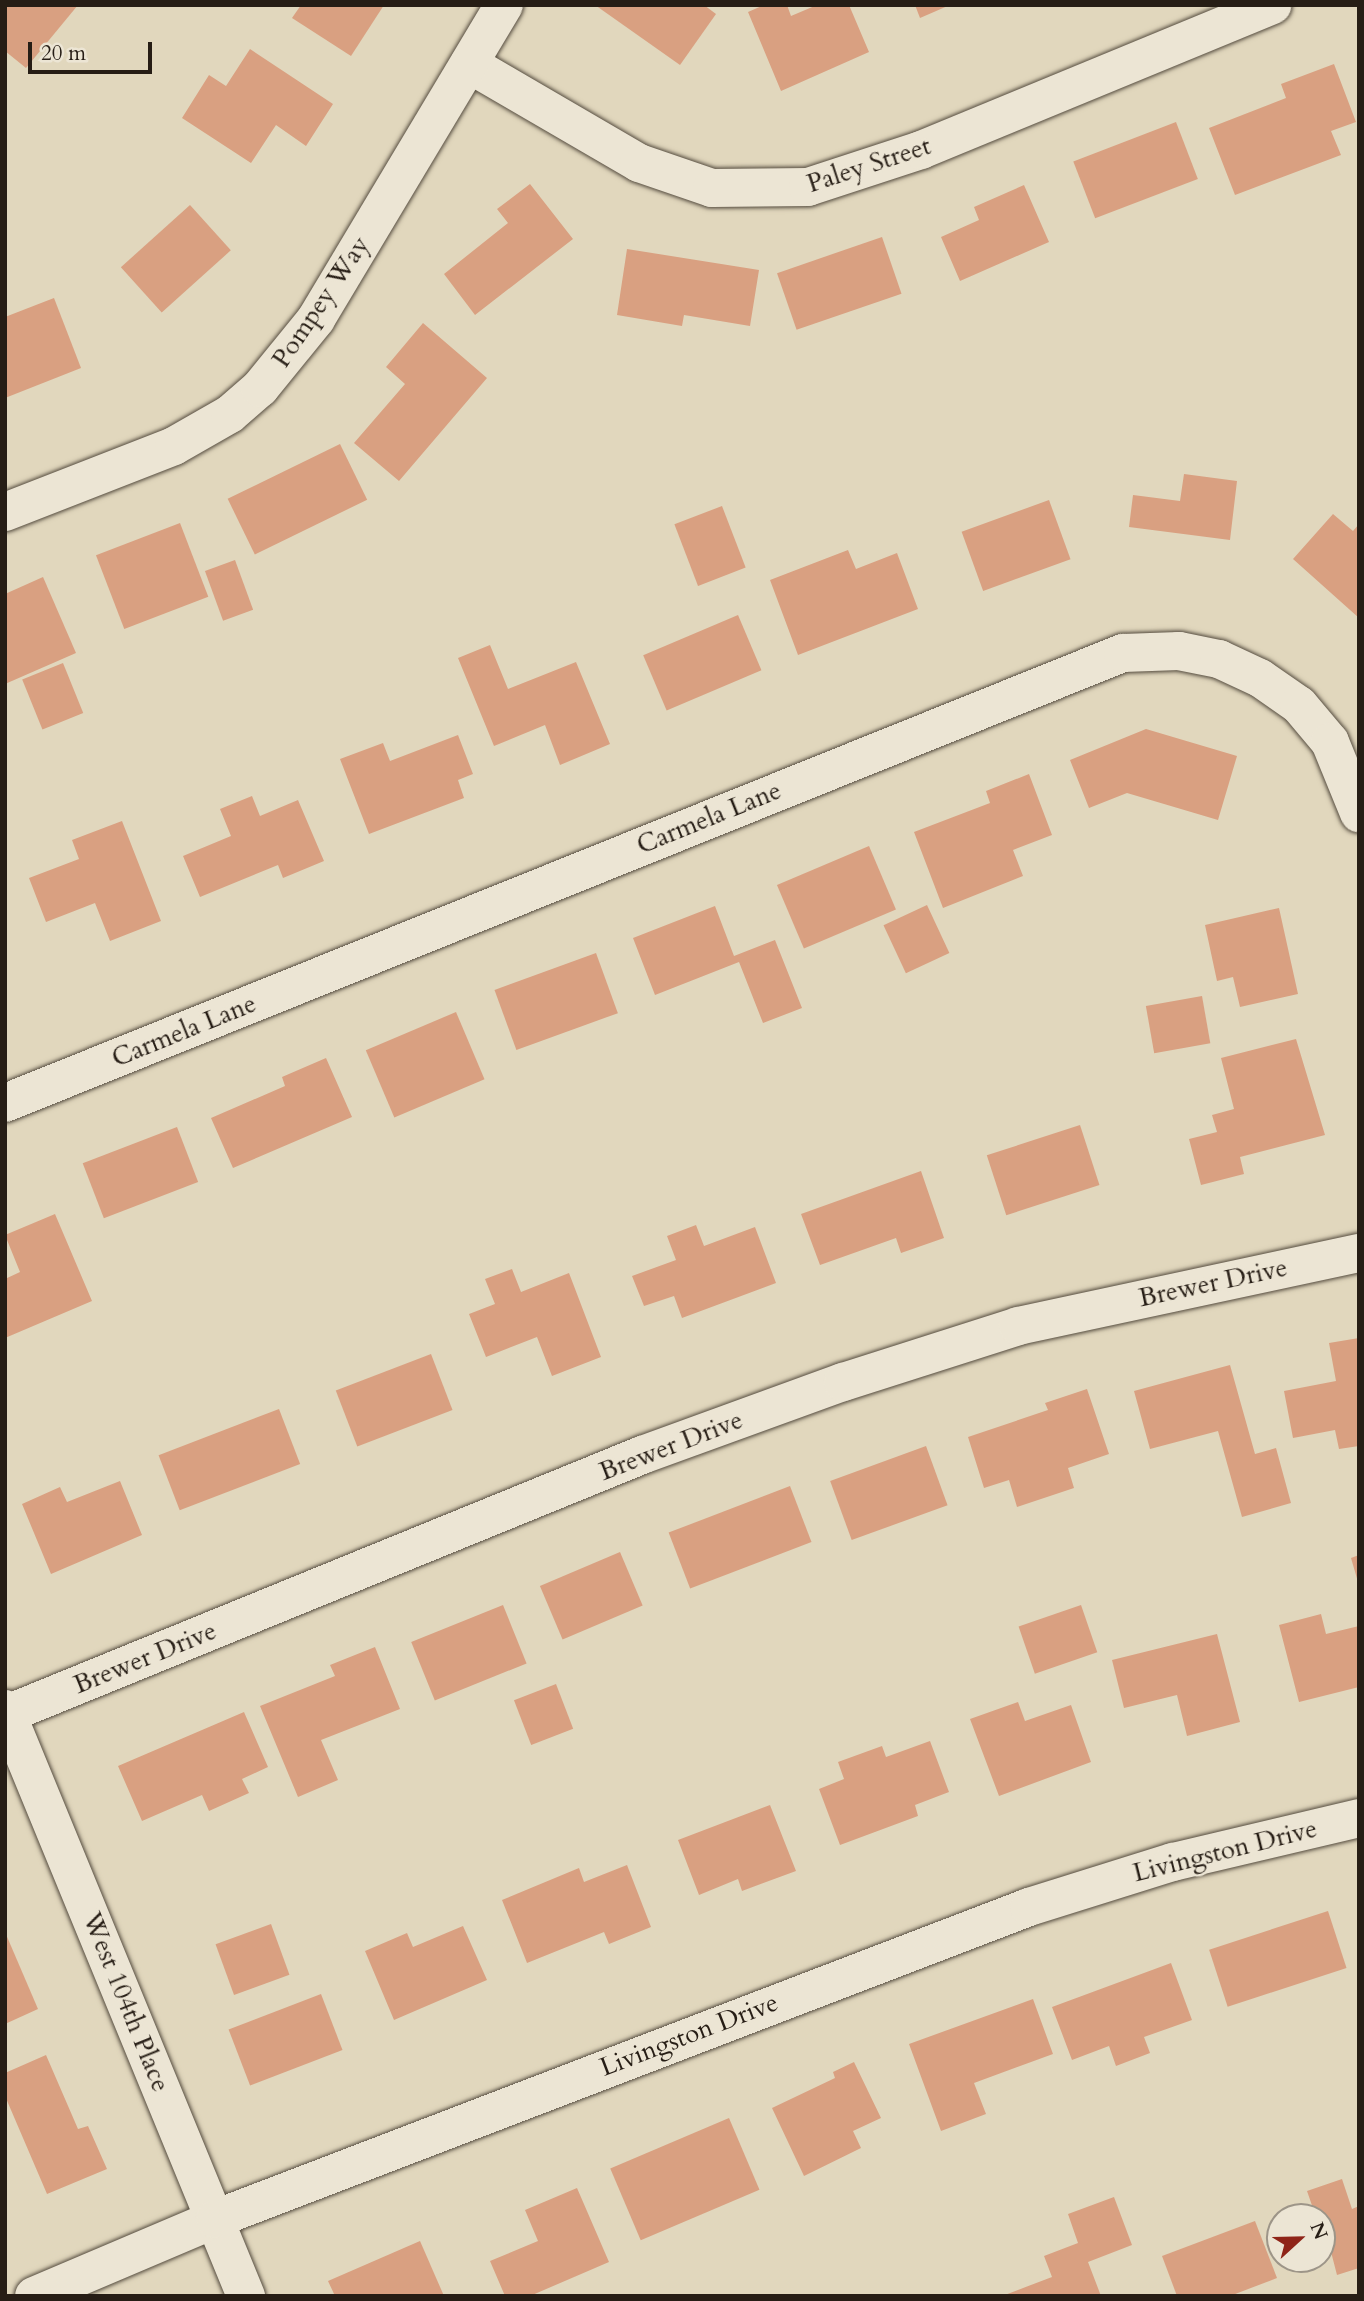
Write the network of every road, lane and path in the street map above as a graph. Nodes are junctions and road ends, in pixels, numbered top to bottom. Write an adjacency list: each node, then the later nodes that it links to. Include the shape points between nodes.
1 (504, 5): 3 (street, Pompey Way)
2 (1272, 5): 3 (street, Paley Street, via 921,150 808,187 712,188 639,163)
3 (469, 64): 4 (street, Pompey Way, via 316,319 260,388 230,414 174,446)
4 (5, 512)
5 (1359, 813): 6 (street, Carmela Lane, via 1330,742 1298,705 1260,678 1219,659 1179,651 1123,653)
6 (5, 1103)
7 (1359, 1253): 8 (street, Brewer Drive, via 1018,1326 843,1382 642,1455)
8 (6, 1712): 10 (street, West 104th Place)
9 (1359, 1818): 10 (street, Livingston Drive, via 1173,1861 1029,1907)
10 (215, 2219): 11 (street, Livingston Drive); 12 (street, West 104th Place)
11 (34, 2296)
12 (246, 2296)

